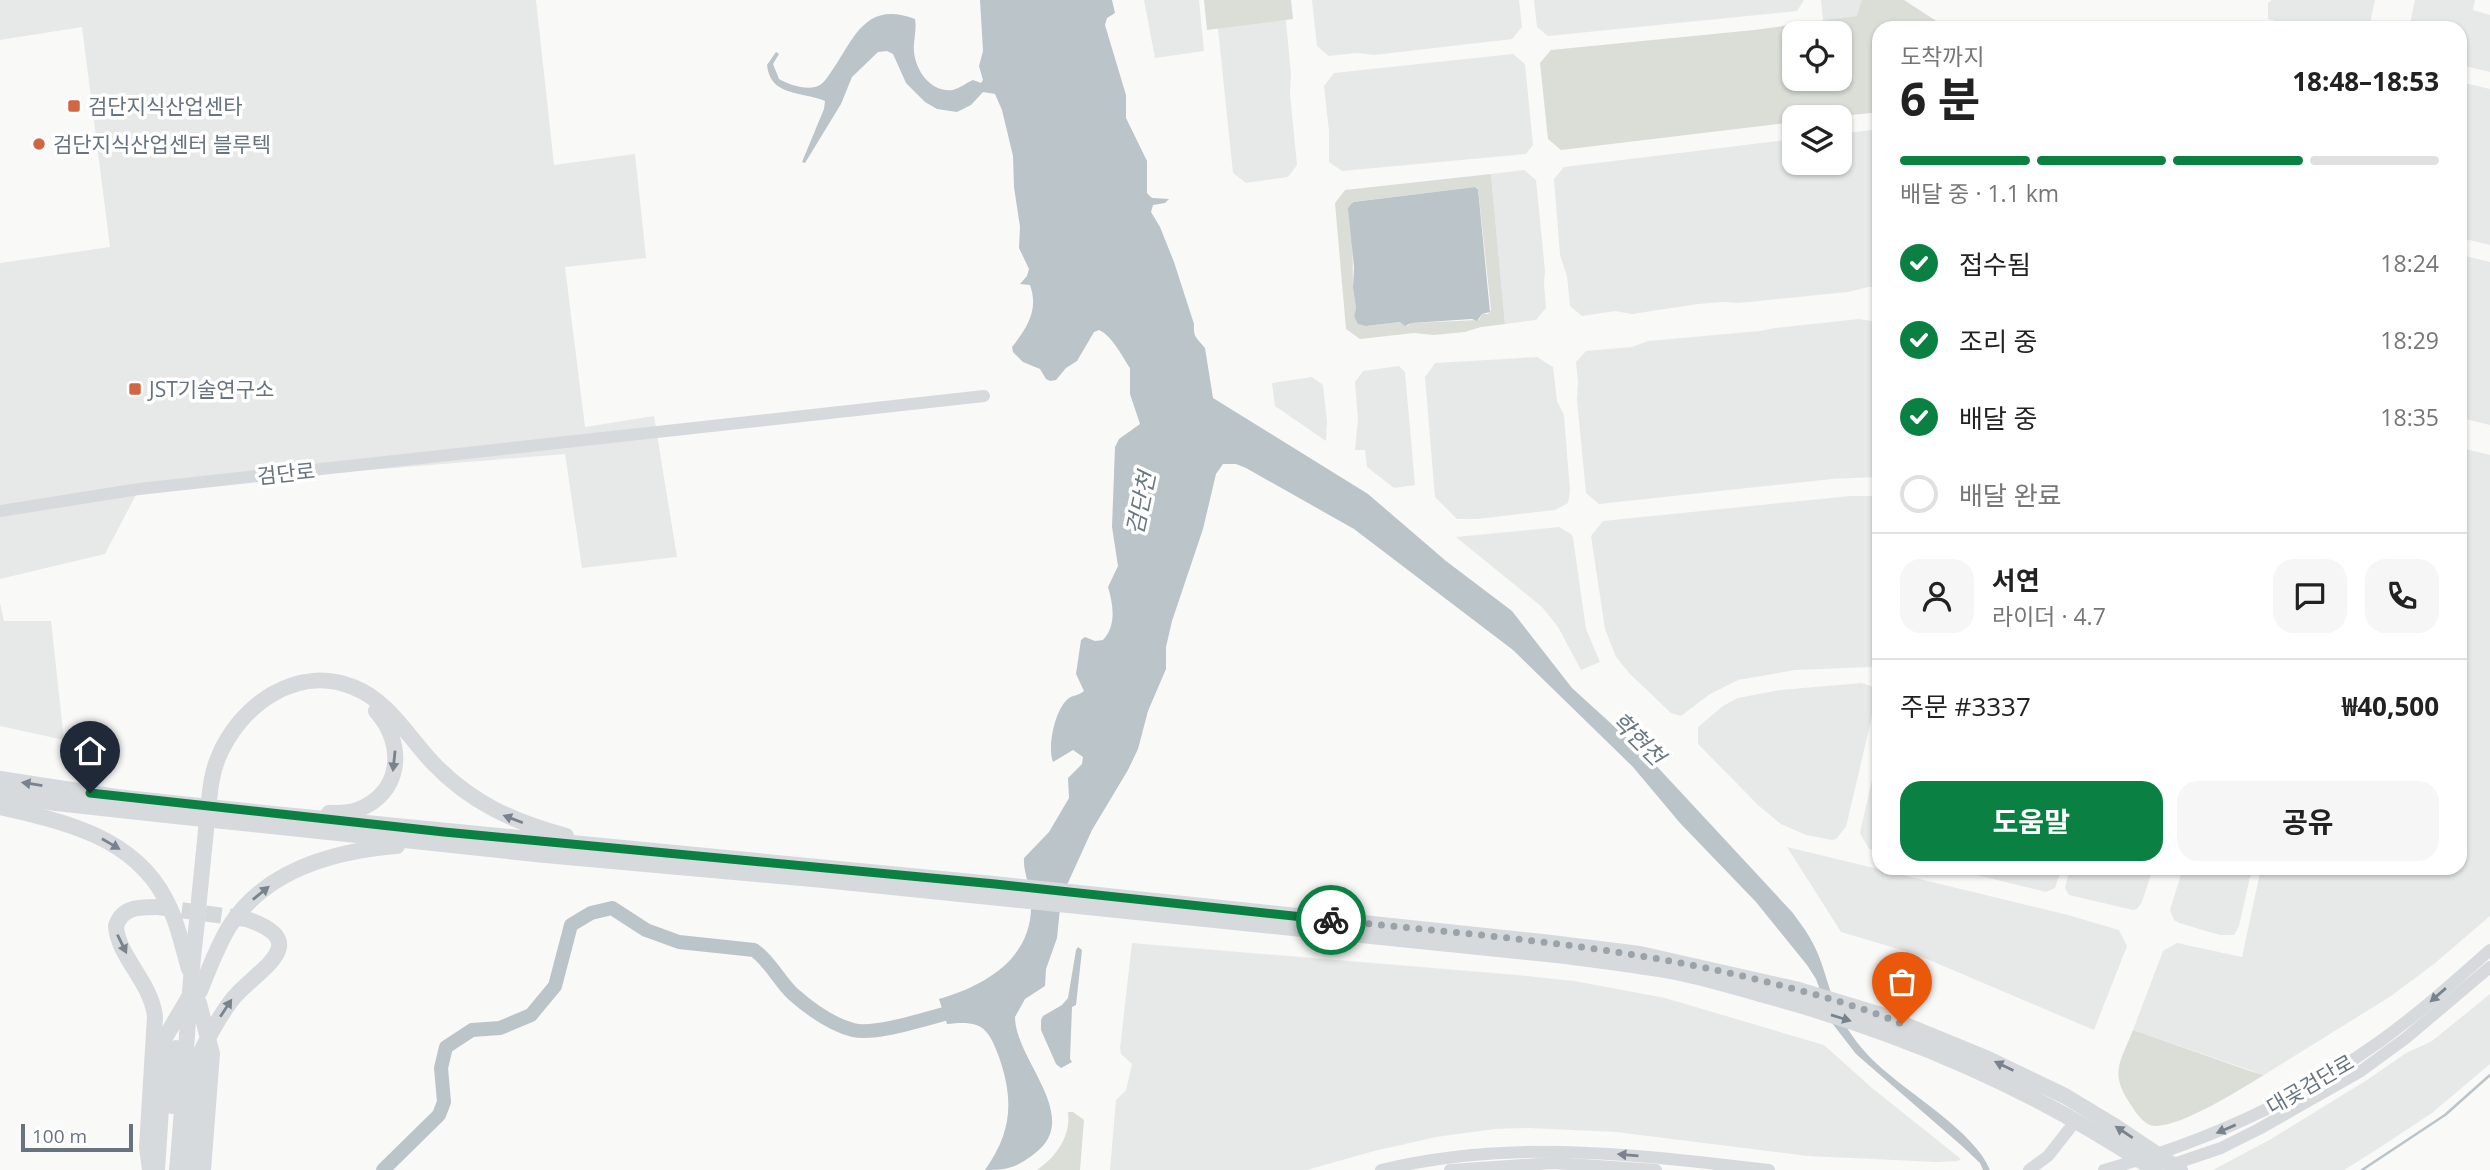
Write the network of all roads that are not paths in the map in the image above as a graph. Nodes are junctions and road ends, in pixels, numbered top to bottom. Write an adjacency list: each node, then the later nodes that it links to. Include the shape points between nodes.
1 (984, 396): 2 (main road, 검단로, via 139,489)
2 (0, 511)
3 (0, 779): 7 (highway, one-way to 3)
4 (216, 780): 7 (highway, one-way to 7, via 248,724 294,692 320,689 349,695 365,702 384,720 396,757 389,783 374,800 354,811); 9 (highway, one-way to 4, via 522,823 485,806 443,774 381,704 354,687 332,681 295,683 258,704 224,744); 15 (highway)
5 (0, 794): 8 (highway)
6 (0, 807): 15 (highway, one-way to 15, via 89,832 137,862 155,881 175,919)
7 (264, 813): 9 (highway)
8 (442, 844): 10 (highway); 15 (highway, one-way to 8, via 229,927 276,881 310,863 351,852)
9 (602, 847): 10 (highway)
10 (993, 891): 16 (highway, via 1594,948 1678,961)
11 (156, 907): 20 (highway, one-way to 20, via 123,913 116,926 118,939 154,1003 147,1147)
12 (246, 919): 17 (highway, one-way to 12, via 232,999 276,956 278,942 269,928)
13 (2490, 950): 31 (main road, 대곶검단로, one-way to 31, via 2381,1041 2312,1085 2217,1133)
14 (2490, 967): 32 (main road, 대곶검단로, via 2361,1071 2221,1148)
15 (195, 991): 17 (highway); 17 (highway); 20 (highway, via 159,1048); 21 (highway, via 176,1049); 22 (highway)
16 (1794, 996): 18 (highway, one-way to 18); 18 (highway, one-way to 16, via 1988,1059 1881,1015)
17 (201, 1052): 23 (highway); 24 (highway, via 206,1062); 25 (highway, via 212,1054)
18 (2061, 1103): 32 (highway); 33 (highway, one-way to 18, via 2113,1125)
19 (2070, 1128): 30 (main road, via 2048,1156)
20 (150, 1170)
21 (162, 1170)
22 (175, 1170)
23 (187, 1170)
24 (196, 1170)
25 (203, 1170)
26 (1381, 1170): 29 (main road, one-way to 26, via 1552,1150 1487,1154)
27 (1450, 1170): 28 (main road, via 1553,1163)
28 (1656, 1170)
29 (1769, 1170)
30 (2029, 1170)
31 (2104, 1170)
32 (2155, 1170)
33 (2180, 1170)

